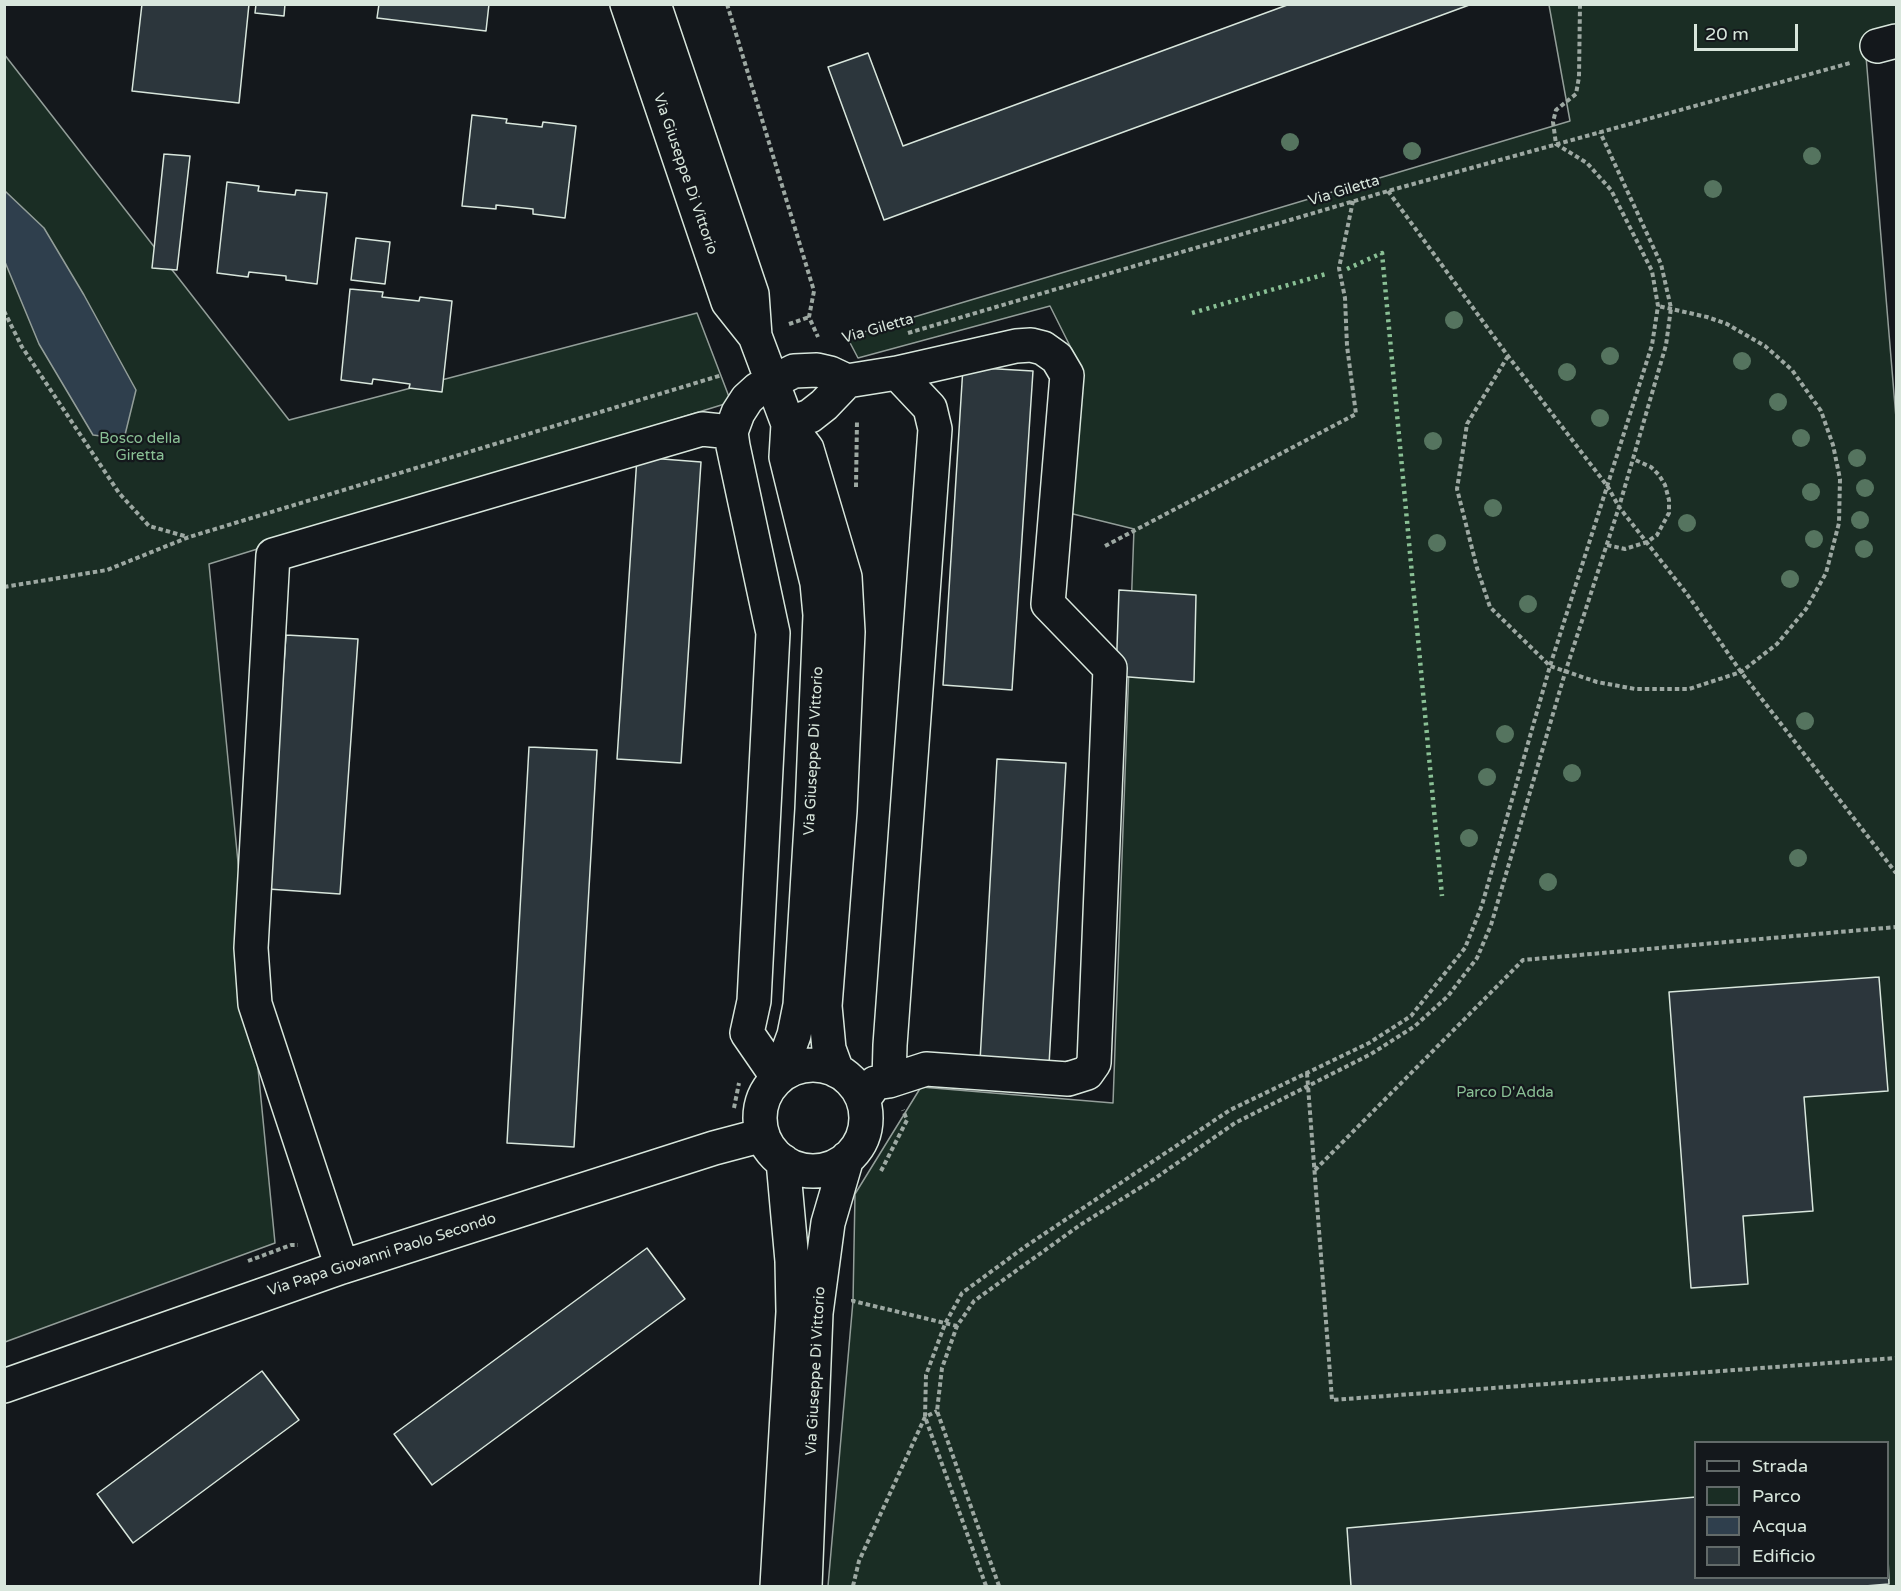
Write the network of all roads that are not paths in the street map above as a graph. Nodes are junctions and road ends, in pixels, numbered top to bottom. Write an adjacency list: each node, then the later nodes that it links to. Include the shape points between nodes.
1 (627, 4): 3 (street, Via Giuseppe Di Vittorio, via 728,302)
2 (654, 4): 3 (street, Via Giuseppe Di Vittorio, via 752,294)
3 (755, 336): 5 (street, Via Giuseppe Di Vittorio)
4 (897, 373): 6 (street); 11 (street, via 930,408 935,429); 11 (street, via 1016,346 1043,348 1057,358 1067,375 1048,604 1110,668 1094,1064 1087,1073 1068,1079 926,1069)
5 (773, 381): 6 (street, via 802,369 830,373); 7 (street, Via Giuseppe Di Vittorio); 8 (street, via 747,399)
6 (847, 381): 7 (street, via 810,416)
7 (788, 424): 9 (street, Via Giuseppe Di Vittorio, via 807,450 841,559 847,594 840,811 825,1006 829,1049); 10 (street, Via Giuseppe Di Vittorio, via 786,457 817,583 820,615 800,1005)
8 (731, 432): 10 (street, via 772,633 754,1001 747,1026 749,1038); 16 (street, via 702,429 273,555 252,948 255,1004)
9 (837, 1071): 10 (street, via 802,1066); 12 (street, via 848,1078)
10 (778, 1078): 13 (street, via 762,1103)
11 (890, 1081): 12 (street, via 875,1083)
12 (863, 1100): 14 (street, via 864,1132)
13 (763, 1135): 15 (street, via 772,1152); 16 (street, Via Papa Giovanni Paolo Secondo)
14 (847, 1158): 15 (street, via 830,1167 808,1170); 19 (street, Via Giuseppe Di Vittorio, via 828,1223 816,1313)
15 (783, 1161): 18 (street, Via Giuseppe Di Vittorio, via 793,1312)
16 (337, 1256): 17 (street, Via Papa Giovanni Paolo Secondo)
17 (4, 1386)
18 (777, 1587)
19 (805, 1587)

